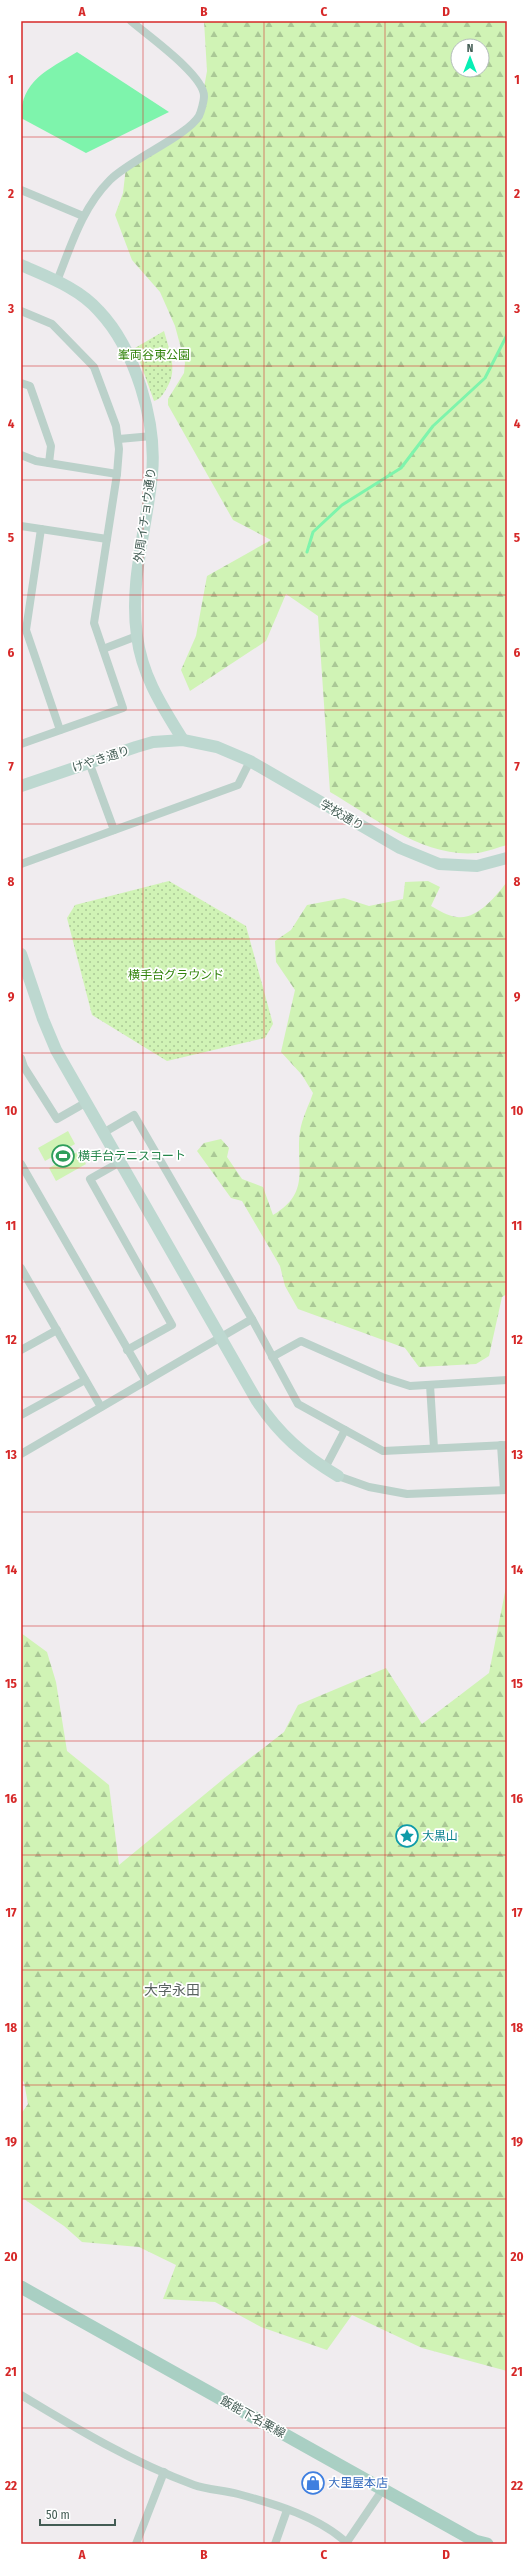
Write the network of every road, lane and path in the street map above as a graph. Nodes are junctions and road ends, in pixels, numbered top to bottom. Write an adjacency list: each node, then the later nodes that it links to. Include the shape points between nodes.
1 (131, 21): 3 (street, via 196,77 204,95 199,116 184,130 140,157 110,180)
2 (21, 190): 3 (street)
3 (83, 216): 5 (street)
4 (21, 265): 5 (street, 外周イチョウ通り)
5 (56, 281): 8 (street, 外周イチョウ通り, via 99,310 114,331 127,353 146,407)
6 (21, 311): 9 (street, via 52,324 94,367)
7 (21, 382): 11 (street, via 30,386 51,446)
8 (152, 436): 9 (street); 18 (street, 外周イチョウ通り, via 152,473 135,588)
9 (119, 439): 12 (street)
10 (21, 455): 11 (street)
11 (49, 463): 12 (street)
12 (117, 474): 15 (street)
13 (21, 526): 14 (street)
14 (41, 529): 15 (street); 17 (street)
15 (107, 539): 19 (street, via 94,623)
16 (21, 599): 17 (street)
17 (29, 602): 20 (street, via 26,630)
18 (137, 636): 19 (street); 21 (street, 外周イチョウ通り, via 141,662 150,686)
19 (103, 649): 20 (street, via 123,708)
20 (60, 730): 22 (street)
21 (183, 740): 23 (street, 学校通り, via 217,747); 24 (street, けやき通り, via 153,742)
22 (21, 744)
23 (250, 761): 26 (street, via 238,785); 27 (street, 学校通り, via 400,848 439,864 477,866)
24 (89, 762): 25 (street, けやき通り); 26 (street)
25 (21, 786)
26 (114, 830): 28 (street)
27 (507, 858)
28 (21, 864)
29 (21, 954): 31 (street, via 56,1050)
30 (21, 1058): 31 (street, via 56,1119)
31 (85, 1103): 32 (street)
32 (103, 1133): 33 (street); 37 (street, via 134,1115)
33 (120, 1162): 39 (street); 41 (street, via 90,1179 172,1326)
34 (21, 1164): 41 (street)
35 (21, 1268): 36 (street)
36 (24, 1281): 38 (street)
37 (252, 1320): 39 (street); 42 (street)
38 (56, 1330): 40 (street); 43 (street)
39 (220, 1338): 45 (street); 53 (street, via 269,1420 286,1439)
40 (21, 1350)
41 (128, 1350): 45 (street)
42 (272, 1357): 46 (street, via 301,1341 382,1377 410,1386); 49 (street, via 298,1404)
43 (85, 1380): 47 (street); 48 (street)
44 (507, 1380): 46 (street)
45 (146, 1381): 47 (street)
46 (430, 1385): 51 (street)
47 (101, 1408): 52 (street)
48 (21, 1415)
49 (345, 1430): 51 (street, via 383,1451); 53 (street)
50 (504, 1445): 51 (street); 55 (street)
51 (434, 1448)
52 (21, 1454)
53 (325, 1468): 54 (street)
54 (338, 1476): 55 (street, via 368,1487 408,1494)
55 (506, 1490)
56 (21, 2287): 59 (main road, 飯能下名栗線)
57 (21, 2395): 58 (street, via 116,2452)
58 (164, 2472): 60 (street, via 195,2486 238,2494); 62 (street)
59 (383, 2489): 61 (street); 64 (main road, 飯能下名栗線, via 475,2540)
60 (287, 2510): 61 (street, via 322,2525); 63 (street)
61 (348, 2543)
62 (136, 2544)
63 (275, 2544)
64 (487, 2544)

